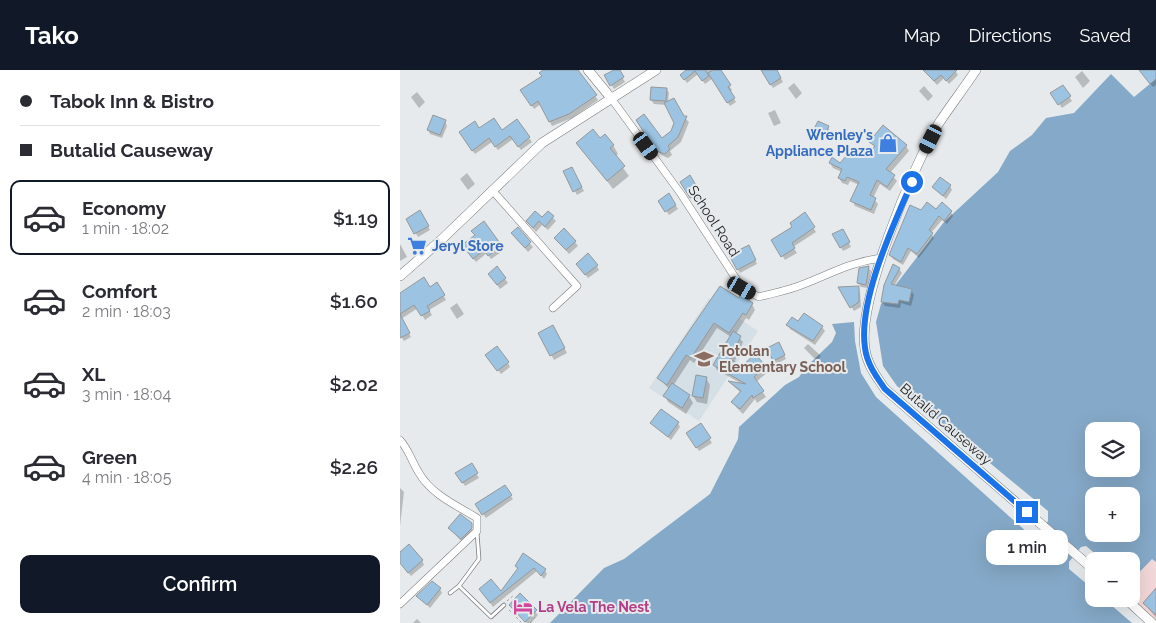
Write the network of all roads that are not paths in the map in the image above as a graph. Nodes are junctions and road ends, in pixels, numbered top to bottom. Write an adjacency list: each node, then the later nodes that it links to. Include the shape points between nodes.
1 (588, 70): 4 (main road)
2 (656, 70): 4 (main road)
3 (976, 70): 6 (main road, Butalid Causeway, via 927,146)
4 (611, 98): 5 (main road, via 542,143); 6 (street, School Road, via 681,194 742,288 759,297 804,284 860,261)
5 (492, 190): 7 (main road); 8 (street, via 577,286)
6 (881, 258): 11 (main road, Butalid Causeway, via 864,330 865,349 872,370 885,389)
7 (400, 276)
8 (553, 308)
9 (400, 440): 10 (street, via 418,473 432,490 477,518)
10 (477, 530): 12 (lane, via 479,558); 14 (street)
11 (1085, 562)
12 (459, 586): 13 (lane); 15 (lane, via 491,617)
13 (450, 593)
14 (400, 604)
15 (504, 605)
16 (1135, 607): 17 (main road)
17 (1152, 623)

